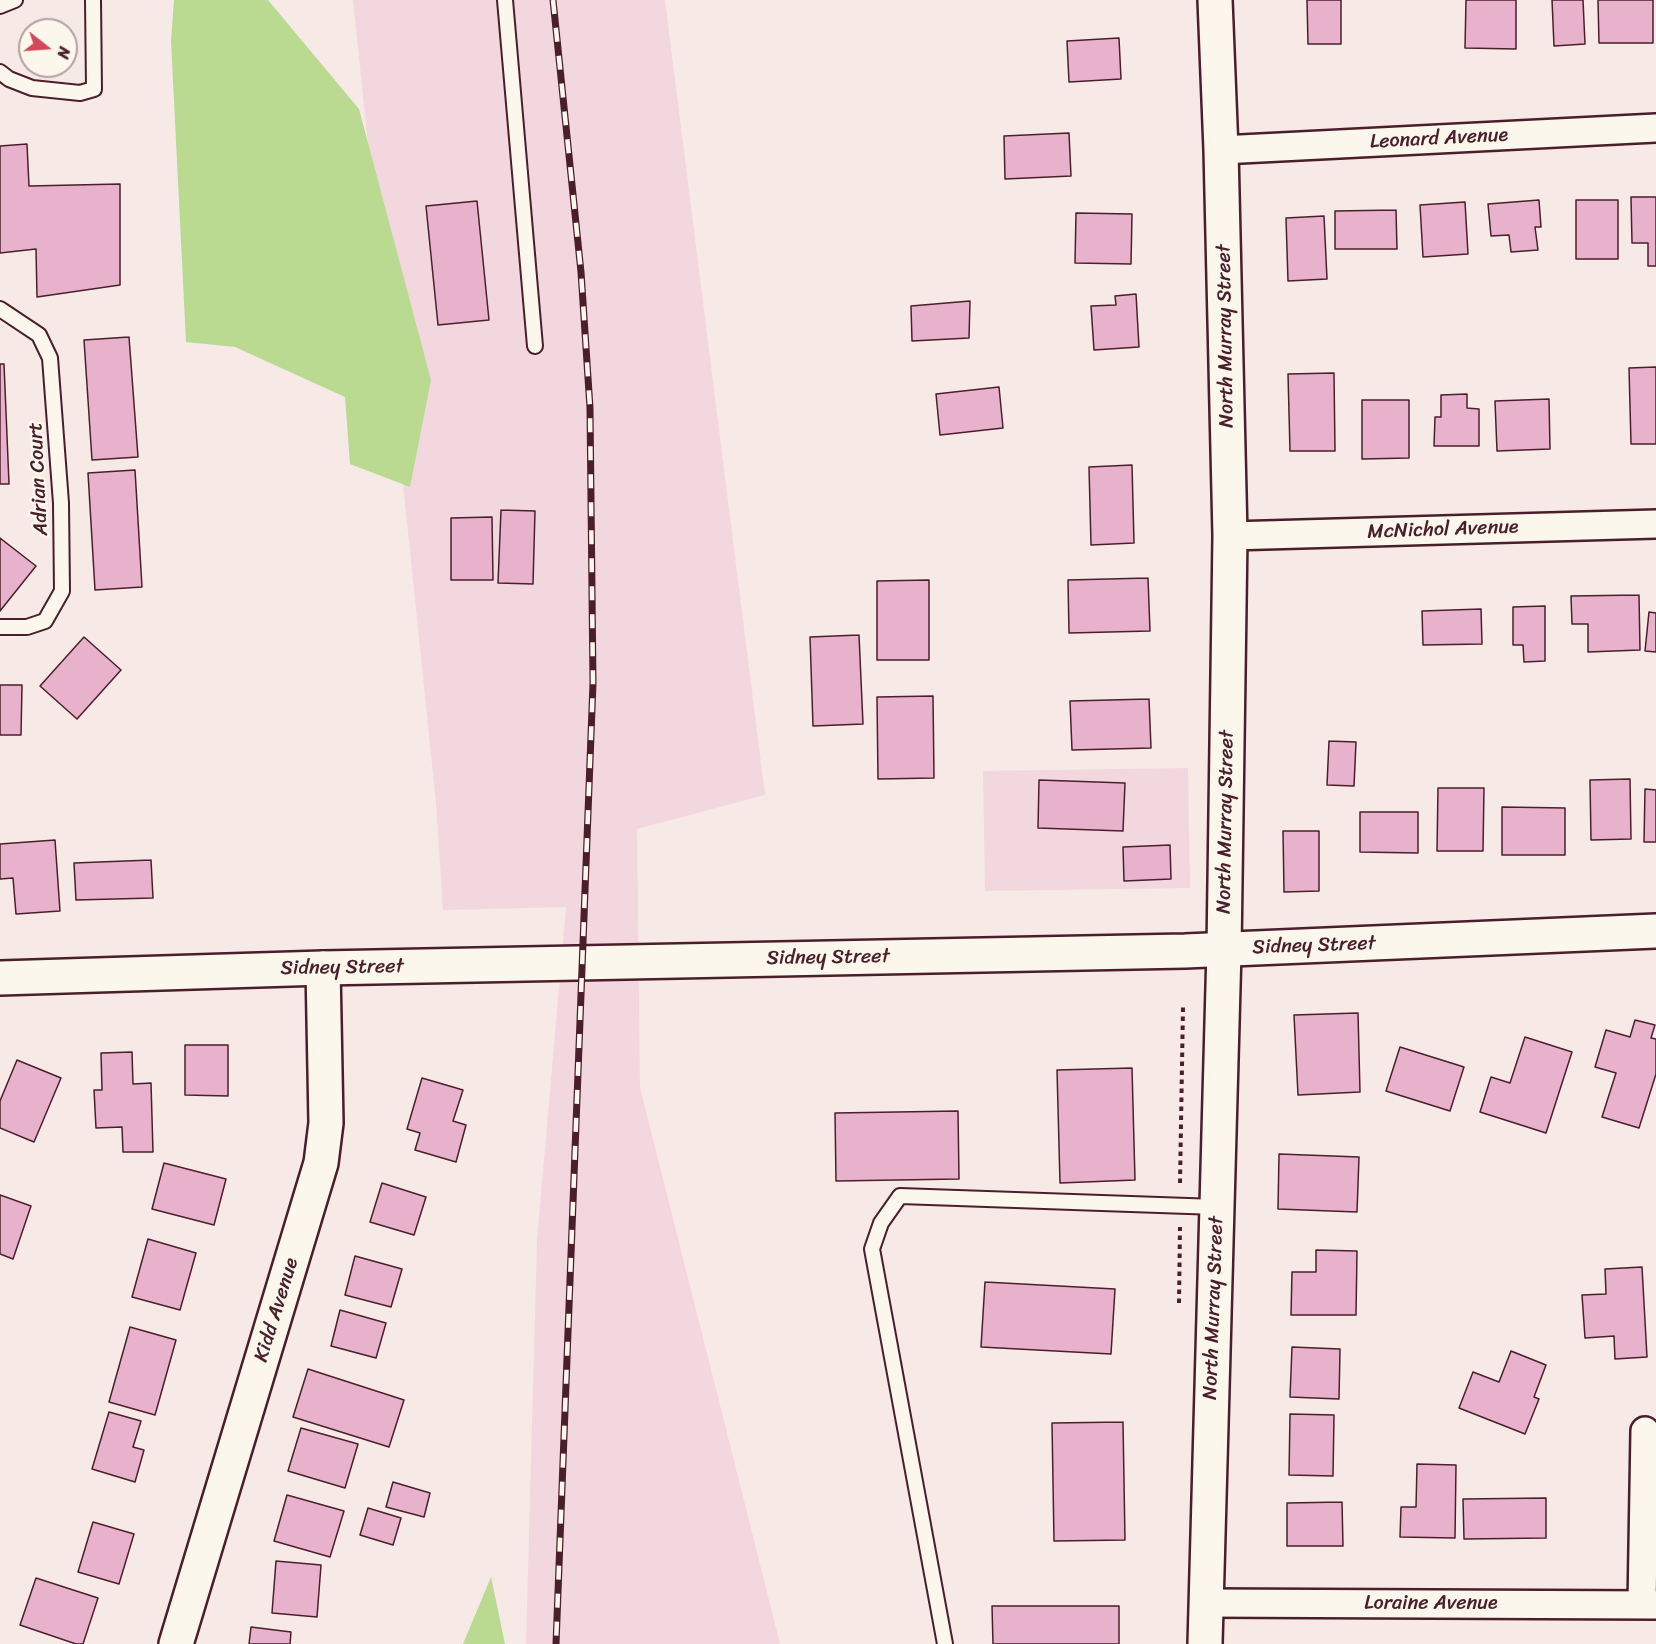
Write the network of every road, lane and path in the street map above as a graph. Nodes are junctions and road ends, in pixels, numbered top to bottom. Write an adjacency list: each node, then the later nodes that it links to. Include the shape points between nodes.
1 (15, 0): 5 (lane)
2 (93, 0): 6 (lane, via 94,89 80,93 32,88 9,80)
3 (506, 0): 10 (lane)
4 (1215, 0): 8 (street, North Murray Street)
5 (0, 6)
6 (0, 72)
7 (1656, 128): 8 (street, Leonard Avenue)
8 (1221, 150): 12 (street, North Murray Street)
9 (0, 309): 13 (lane, Adrian Court, via 39,335 50,358 62,503 62,591 45,621 27,627)
10 (535, 346)
11 (1656, 524): 12 (street, McNichol Avenue)
12 (1230, 536): 15 (street, North Murray Street)
13 (0, 627)
14 (1656, 931): 15 (street, Sidney Street)
15 (1224, 950): 16 (street, Sidney Street); 18 (street, North Murray Street)
16 (323, 968): 17 (street, Sidney Street); 22 (street, Kidd Avenue, via 326,1123 321,1163)
17 (0, 978)
18 (1217, 1207): 20 (street, North Murray Street); 23 (lane, via 900,1196 880,1223 873,1249)
19 (1645, 1431): 21 (street)
20 (1205, 1603): 21 (street, Loraine Avenue); 24 (street, North Murray Street)
21 (1649, 1605)
22 (176, 1644)
23 (945, 1644)
24 (1205, 1644)

